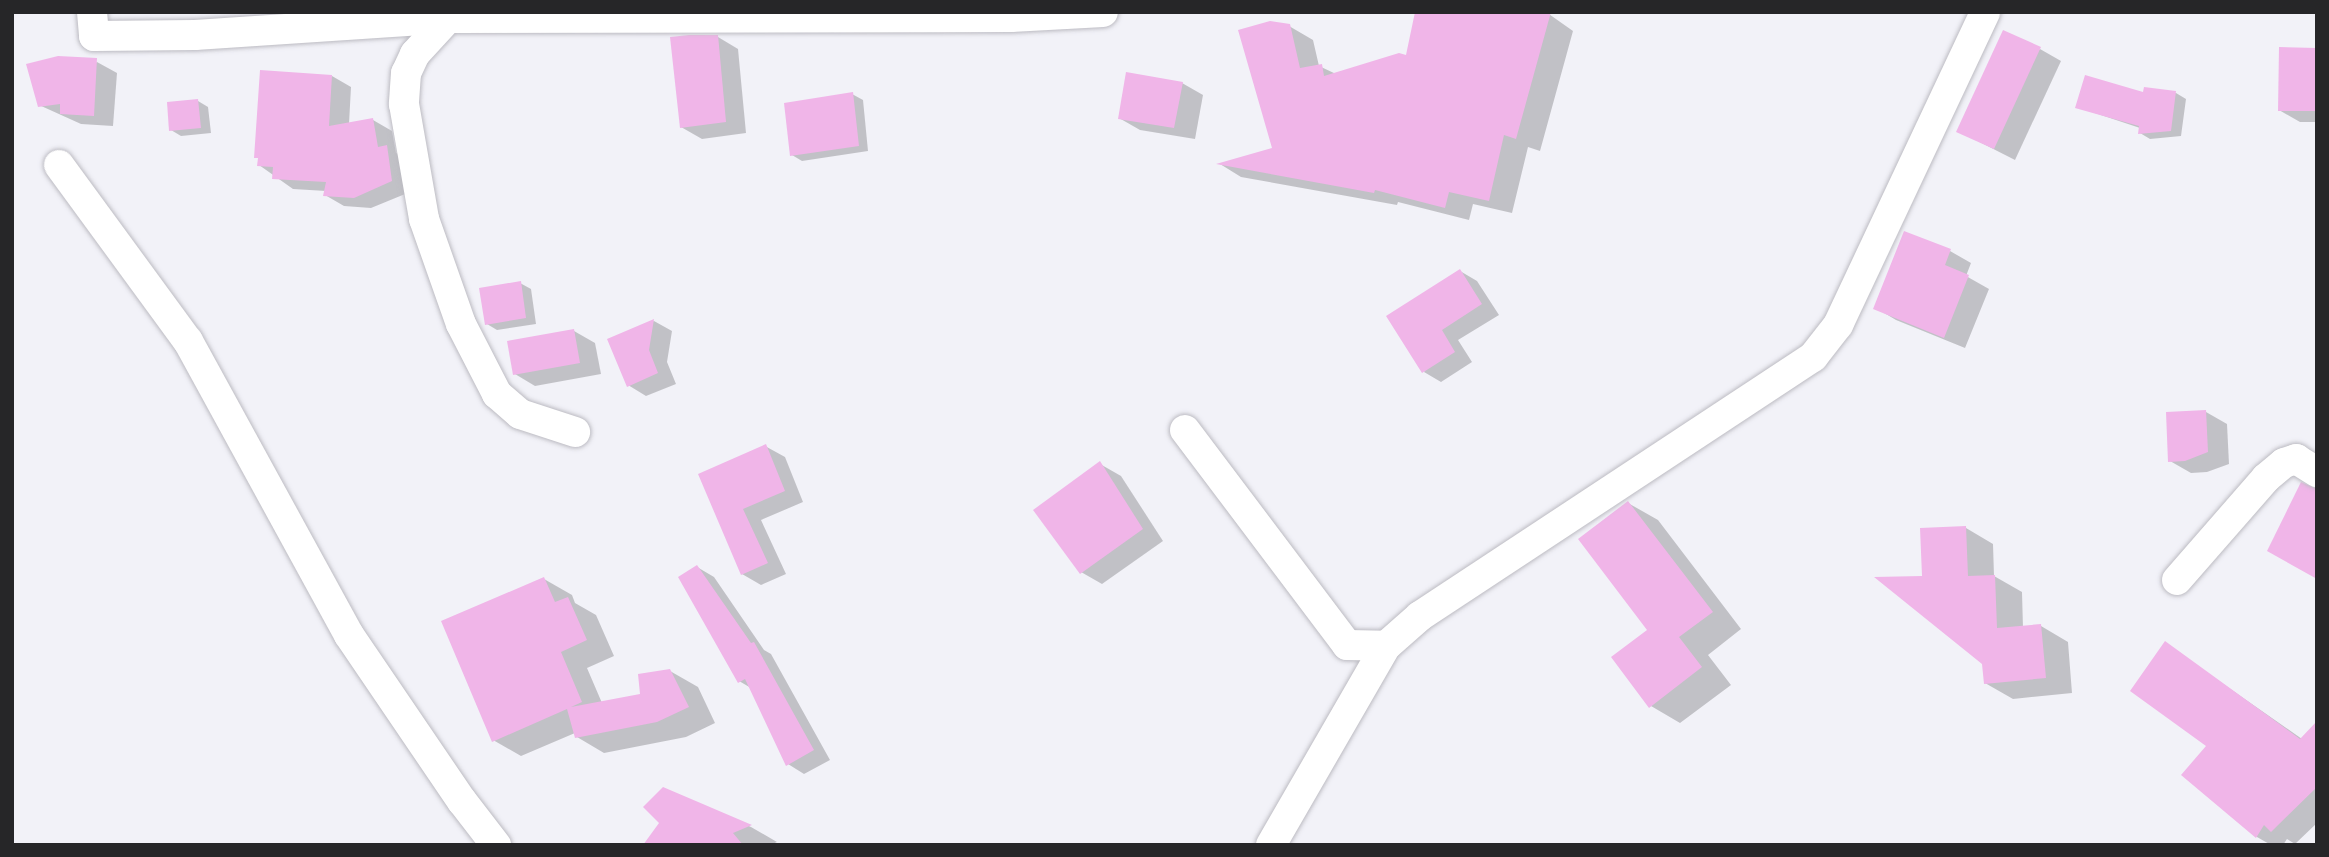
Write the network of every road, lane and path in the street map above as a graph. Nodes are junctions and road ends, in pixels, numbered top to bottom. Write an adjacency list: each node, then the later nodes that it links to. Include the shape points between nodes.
1 (92, 12): 4 (street, via 94,36 195,35)
2 (1103, 12): 4 (street, via 1011,17)
3 (1985, 12): 10 (street, via 1838,325 1812,357 1420,616)
4 (447, 15): 7 (street, via 415,54 406,74 404,104 424,219 461,324 497,394 520,414)
5 (59, 165): 11 (street, via 188,341 349,635)
6 (1185, 429): 10 (street, via 1348,645)
7 (575, 432)
8 (2317, 472): 9 (street, via 2296,459 2284,463)
9 (2177, 580)
10 (1386, 646): 12 (street)
11 (496, 845)
12 (1271, 845)

